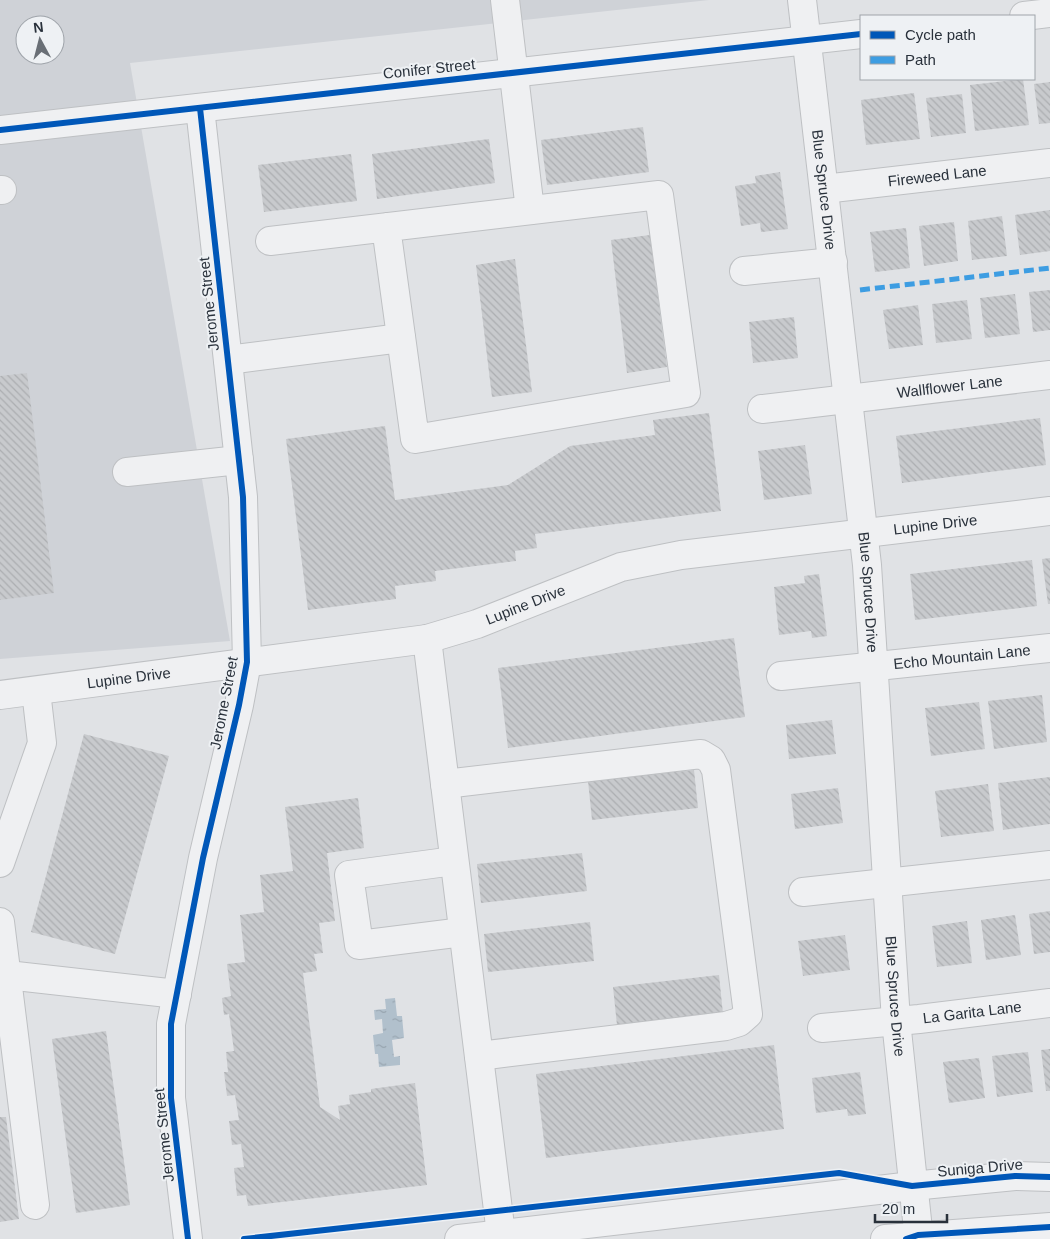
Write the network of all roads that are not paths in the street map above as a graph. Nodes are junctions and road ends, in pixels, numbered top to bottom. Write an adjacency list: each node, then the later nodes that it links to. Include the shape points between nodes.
1 (505, 0): 7 (street)
2 (802, 0): 6 (street, Blue Spruce Drive)
3 (1050, 14): 4 (street)
4 (1035, 15)
5 (860, 34): 6 (street, Conifer Street)
6 (807, 40): 7 (street, Conifer Street); 11 (street, Blue Spruce Drive)
7 (513, 72): 8 (street, Conifer Street); 12 (street)
8 (200, 108): 9 (street, Conifer Street); 18 (street, Jerome Street)
9 (0, 130)
10 (1050, 163): 11 (street, Fireweed Lane)
11 (824, 189): 15 (street, Blue Spruce Drive)
12 (530, 210): 13 (street); 17 (street, via 659,195 686,393 415,439)
13 (386, 227): 14 (street); 17 (street)
14 (270, 241)
15 (833, 262): 16 (street); 20 (street, Blue Spruce Drive)
16 (744, 271)
17 (401, 338): 18 (street)
18 (228, 360): 22 (street, Jerome Street)
19 (1050, 375): 20 (street, Wallflower Lane)
20 (849, 399): 21 (street, Wallflower Lane); 25 (street, Blue Spruce Drive)
21 (762, 408)
22 (239, 460): 23 (street); 28 (street, Jerome Street, via 243,497)
23 (127, 472)
24 (1050, 511): 25 (street, Lupine Drive)
25 (864, 533): 26 (street, Lupine Drive, via 681,555 621,567 477,624); 29 (street, Blue Spruce Drive)
26 (427, 638): 28 (street, Lupine Drive); 33 (street)
27 (1050, 648): 29 (street, Echo Mountain Lane)
28 (247, 662): 31 (street, Lupine Drive); 42 (street, Jerome Street, via 203,858)
29 (874, 667): 30 (street, Echo Mountain Lane); 37 (street, Blue Spruce Drive)
30 (780, 676)
31 (36, 691): 32 (street, Lupine Drive); 35 (street, via 42,743)
32 (0, 695)
33 (445, 784): 34 (street); 46 (street, via 701,754 711,760 716,770 748,1014 740,1022 726,1026)
34 (454, 860): 40 (street); 40 (street, via 349,875 359,945)
35 (0, 863)
36 (1050, 865): 37 (street)
37 (887, 884): 38 (street); 44 (street, Blue Spruce Drive)
38 (803, 892)
39 (0, 922): 41 (street)
40 (464, 932): 46 (street)
41 (6, 975): 42 (street); 49 (street)
42 (177, 994): 53 (street, Jerome Street, via 171,1024 170,1098)
43 (1050, 1003): 44 (street, La Garita Lane)
44 (896, 1021): 45 (street, La Garita Lane); 48 (street, Blue Spruce Drive)
45 (822, 1028)
46 (479, 1056): 51 (street)
47 (1050, 1177): 48 (street, Suniga Drive, via 1015,1176)
48 (912, 1186): 51 (street, Suniga Drive); 52 (street, Blue Spruce Drive)
49 (35, 1205)
50 (1050, 1228): 52 (street)
51 (501, 1234): 54 (street, Suniga Drive)
52 (919, 1237): 55 (street)
53 (188, 1239)
54 (459, 1239)
55 (884, 1239)

